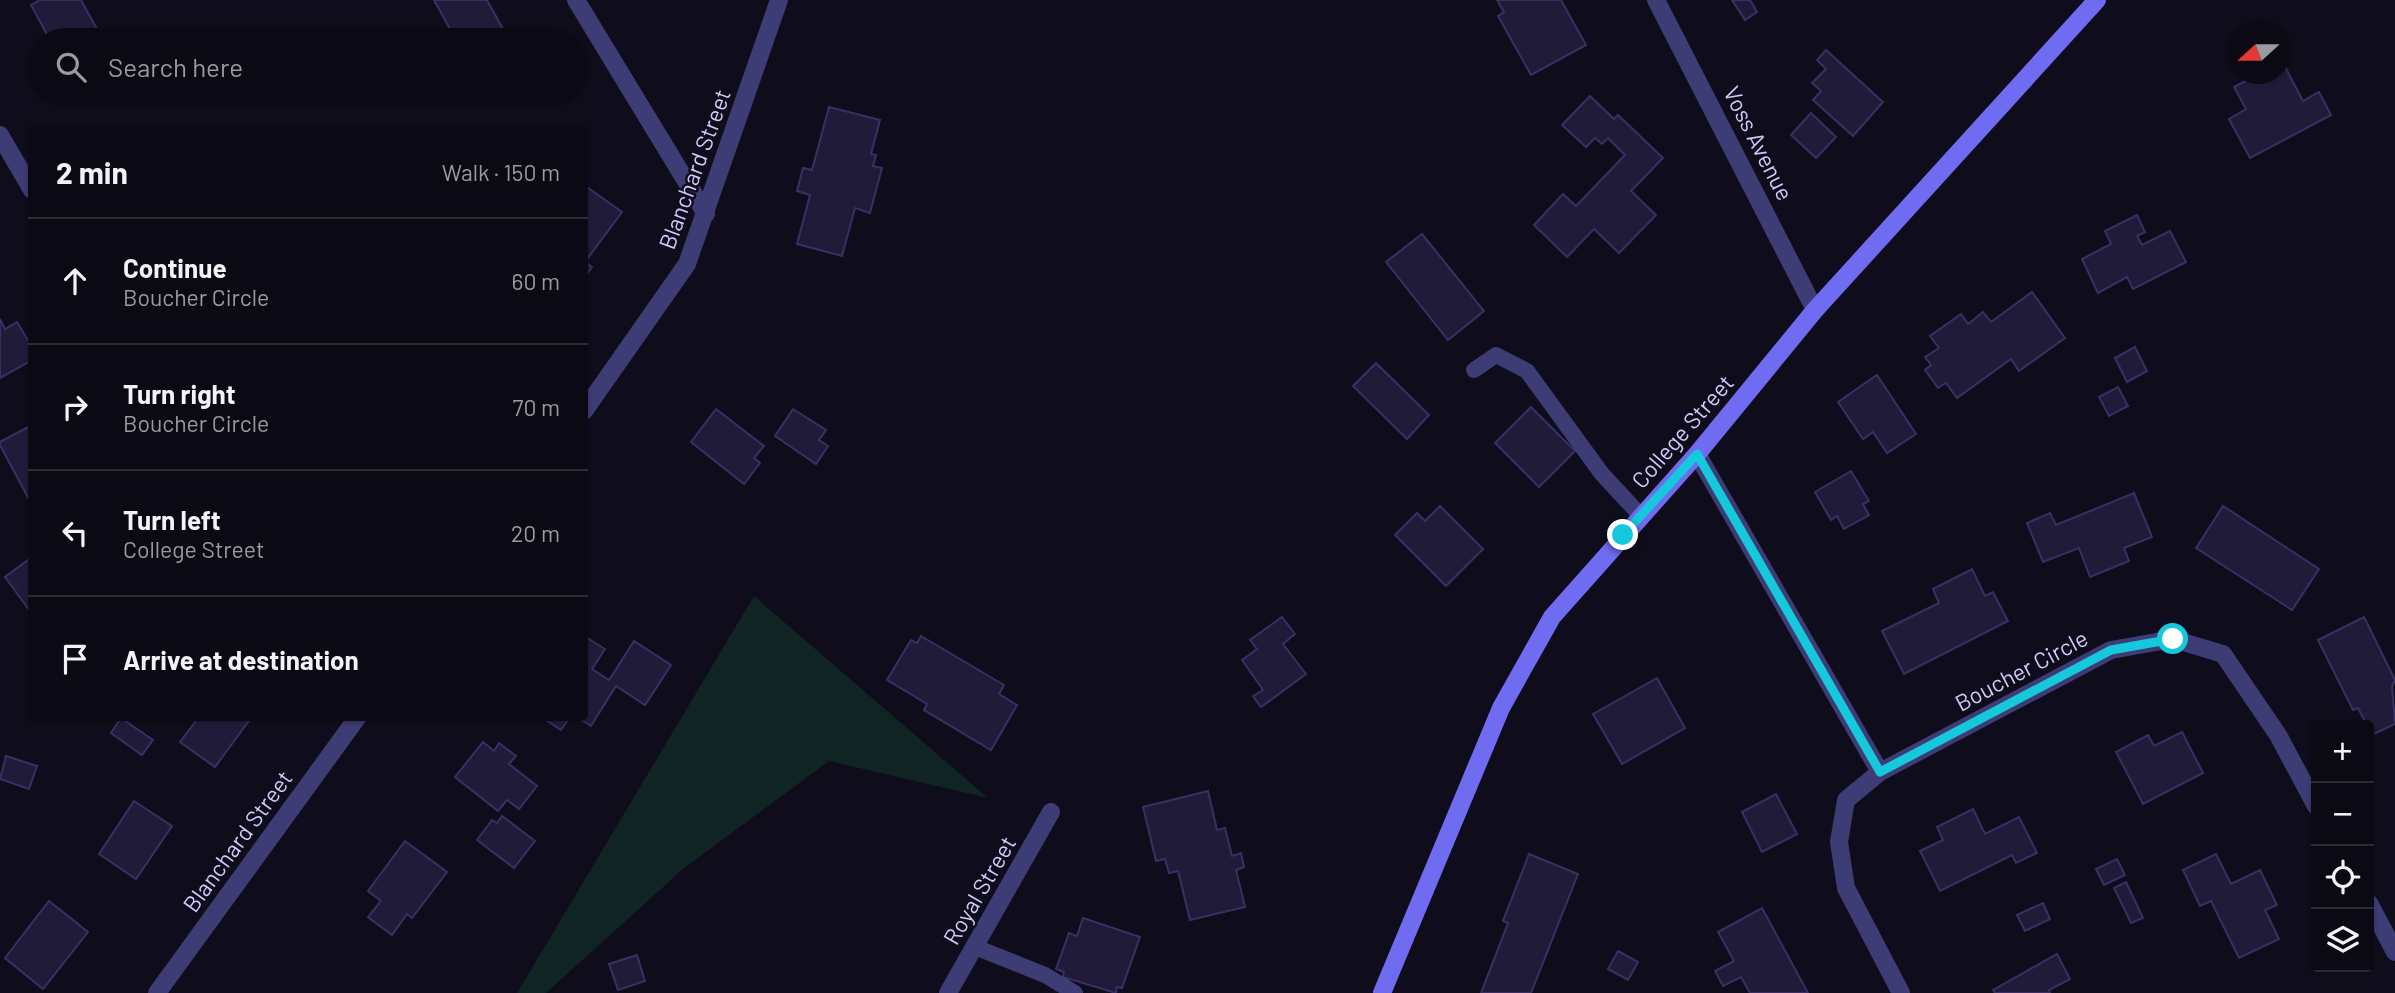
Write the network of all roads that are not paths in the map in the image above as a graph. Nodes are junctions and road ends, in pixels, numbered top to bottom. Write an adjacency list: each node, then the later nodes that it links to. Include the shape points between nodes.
1 (576, 0): 7 (street)
2 (779, 0): 7 (street, Blanchard Street)
3 (1656, 0): 8 (street, Voss Avenue)
4 (2097, 0): 8 (street, College Street)
5 (0, 135): 6 (street)
6 (28, 183)
7 (706, 214): 10 (street, Blanchard Street, via 687,264)
8 (1815, 310): 11 (street, College Street)
9 (1474, 370): 12 (lane, via 1496,355 1527,371 1602,474)
10 (588, 405)
11 (1697, 454): 12 (street, College Street); 14 (street)
12 (1641, 516): 23 (street, College Street, via 1552,617 1501,708)
13 (349, 721): 20 (street, Blanchard Street)
14 (1880, 772): 15 (street, Boucher Circle, via 2111,650 2173,639 2223,654 2278,735); 24 (street, Boucher Circle, via 1846,800 1839,842 1846,888)
15 (2311, 797)
16 (1051, 812): 18 (street, Royal Street)
17 (2372, 909): 19 (street)
18 (975, 947): 21 (street, Royal Street); 22 (lane, via 1045,975)
19 (2395, 952)
20 (157, 993)
21 (948, 993)
22 (1075, 993)
23 (1382, 993)
24 (1901, 993)

